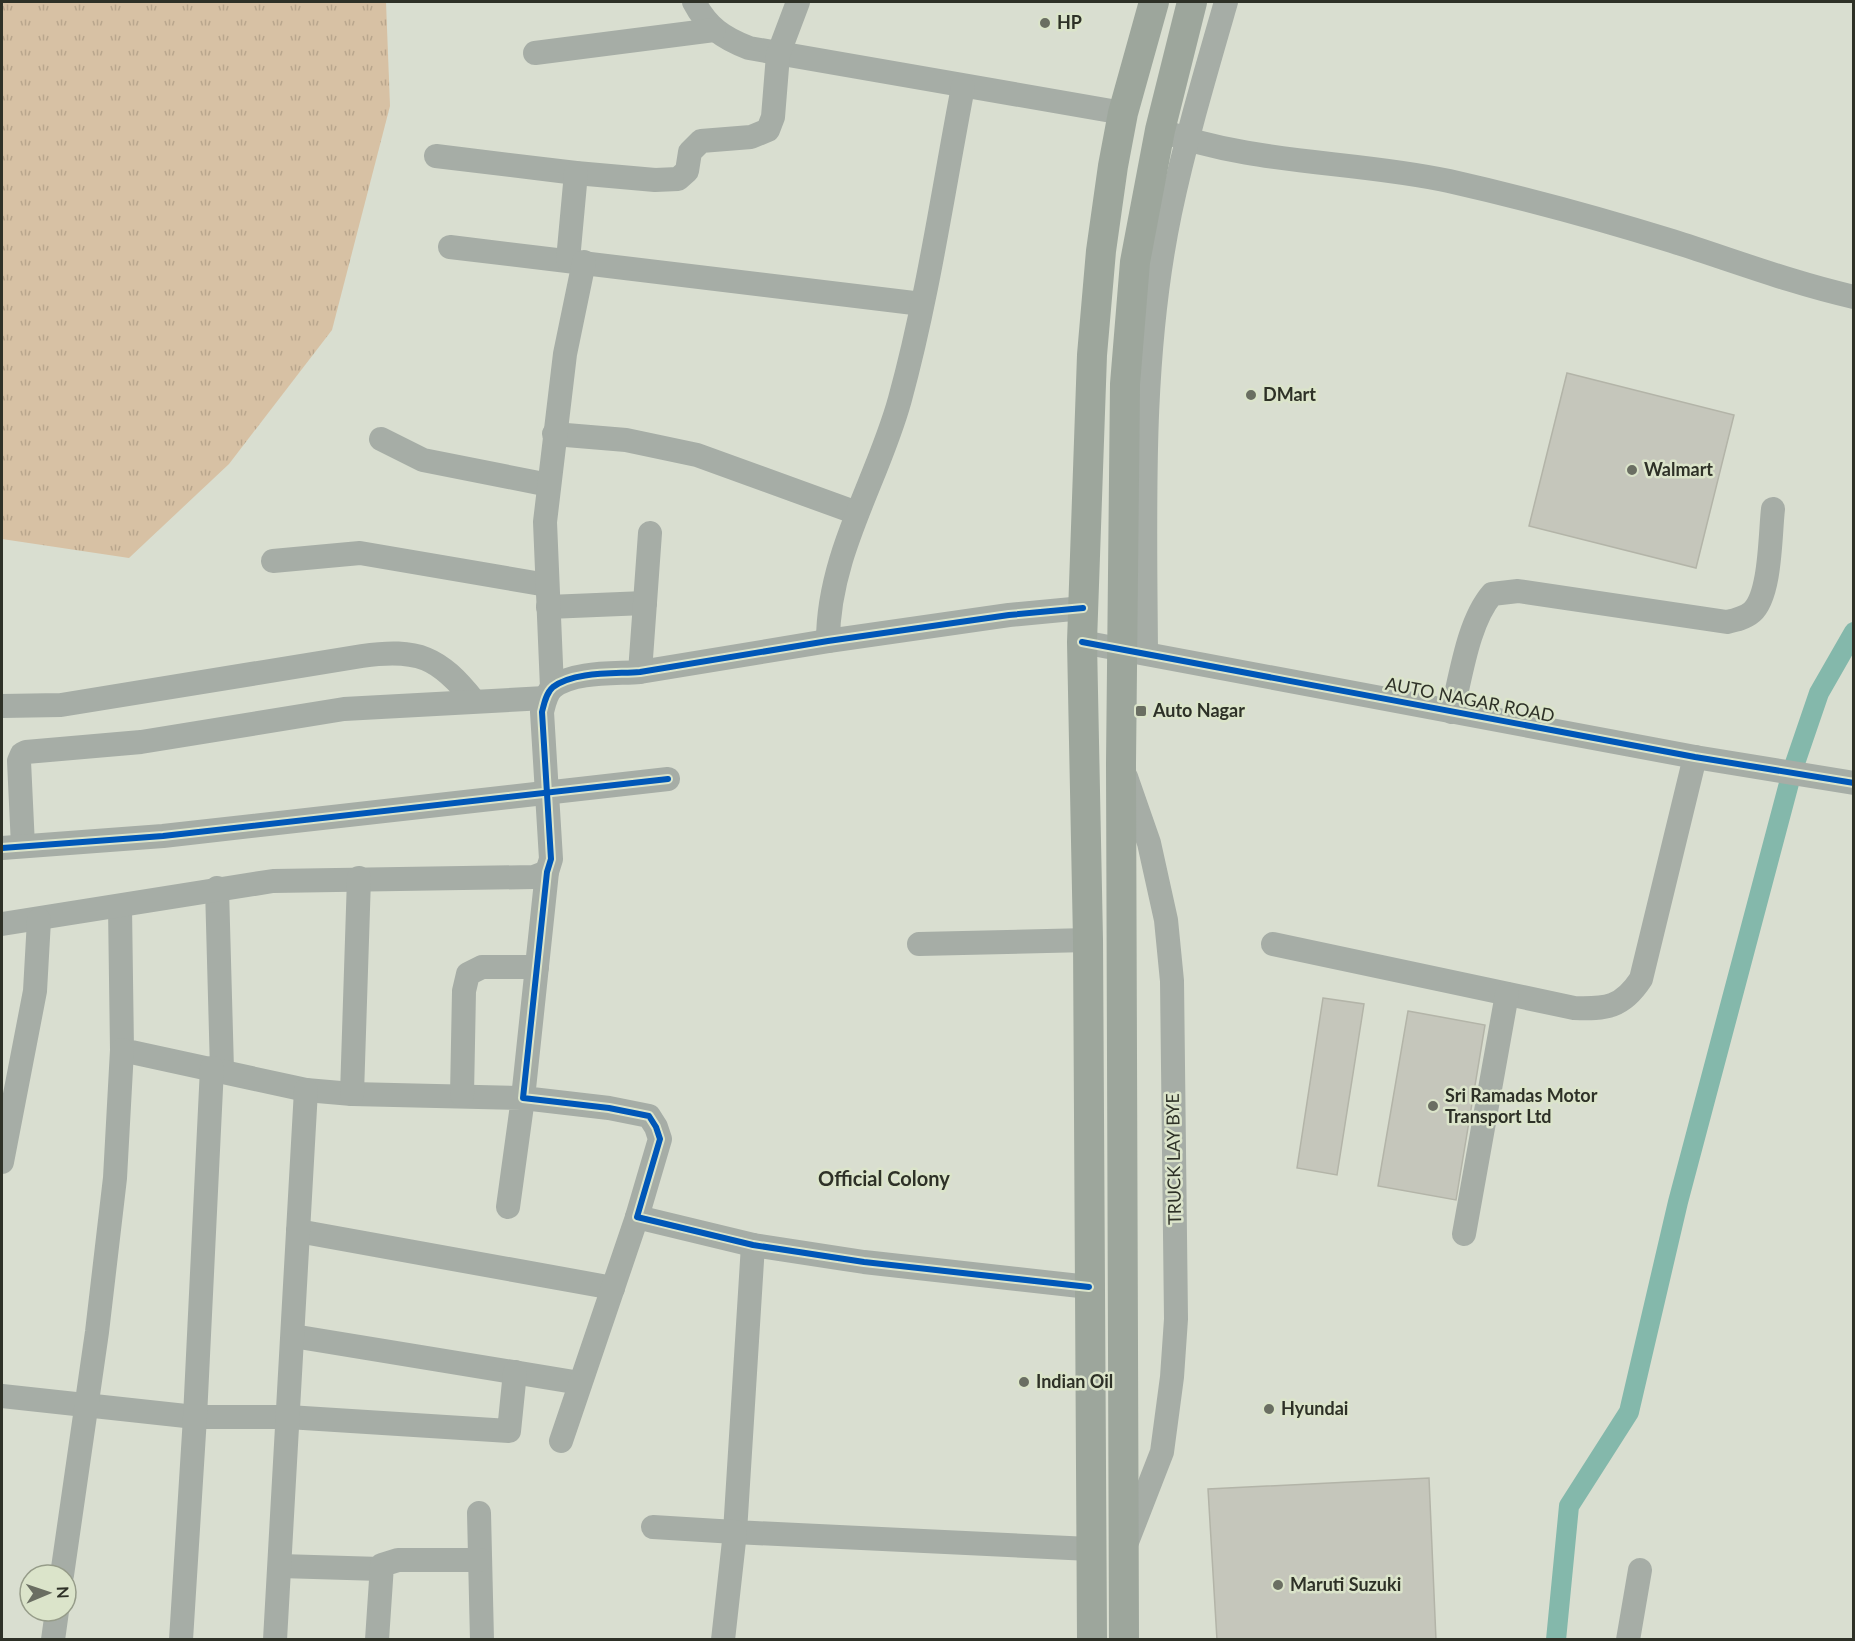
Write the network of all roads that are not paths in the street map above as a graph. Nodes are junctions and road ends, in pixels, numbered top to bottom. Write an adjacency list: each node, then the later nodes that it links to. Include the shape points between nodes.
1 (694, 2): 6 (street)
2 (798, 2): 8 (street)
3 (1155, 2): 10 (main road)
4 (1192, 2): 11 (main road)
5 (1226, 2): 12 (street)
6 (714, 30): 7 (street); 8 (street, via 749,48)
7 (535, 53)
8 (778, 55): 9 (street); 14 (street, via 773,117 761,136 701,141 690,152 687,171 678,179)
9 (963, 87): 10 (street); 18 (street)
10 (1123, 113): 28 (main road, via 1101,251 1092,355)
11 (1160, 130): 12 (street); 31 (main road, via 1135,262 1125,384 1122,536)
12 (1188, 140): 17 (street, via 1253,156 1416,175 1470,186 1595,218); 31 (street, via 1170,214 1150,359)
13 (436, 156): 14 (street)
14 (576, 173): 16 (street)
15 (450, 247): 16 (street)
16 (576, 261): 18 (street); 19 (street)
17 (1854, 297)
18 (922, 303): 23 (street, via 899,401)
19 (554, 434): 21 (street); 23 (street, via 626,440 697,455)
20 (381, 439): 21 (street, via 423,460)
21 (549, 485): 26 (street, via 545,522)
22 (1773, 509): 36 (street, via 1763,594 1750,614 1739,620 1727,622 1518,591 1492,594 1477,620)
23 (857, 513): 29 (street, via 836,575)
24 (650, 533): 27 (street)
25 (273, 561): 26 (street, via 360,553)
26 (548, 596): 27 (street); 33 (street)
27 (645, 603): 32 (street)
28 (1083, 608): 29 (street); 30 (main road)
29 (828, 641): 32 (street)
30 (1082, 642): 31 (street, AUTO NAGAR ROAD); 49 (main road)
31 (1135, 652): 36 (street, AUTO NAGAR ROAD); 38 (main road)
32 (640, 672): 33 (street, via 582,678)
33 (549, 693): 34 (street); 41 (street, via 542,712)
34 (474, 701): 35 (street, via 441,666 398,652 61,705); 42 (street, via 344,709 141,742 22,754)
35 (2, 706)
36 (1452, 712): 37 (street, AUTO NAGAR ROAD)
37 (1695, 757): 40 (street, AUTO NAGAR ROAD); 53 (street, via 1643,970 1633,992 1618,1004 1600,1009 1574,1008)
38 (1121, 764): 81 (main road); 81 (street, TRUCK LAY BYE, via 1149,843 1166,920 1172,981 1176,1319 1162,1452)
39 (668, 779): 41 (street)
40 (1854, 783)
41 (547, 795): 42 (street, via 163,836); 43 (street, via 551,859)
42 (12, 847)
43 (547, 872): 44 (street, via 534,877); 52 (street)
44 (360, 878): 45 (street, via 273,881); 57 (street)
45 (217, 888): 46 (street); 55 (street)
46 (120, 907): 47 (street); 54 (street)
47 (39, 920): 48 (street); 60 (street, via 35,991)
48 (2, 924)
49 (1088, 940): 50 (street); 67 (main road)
50 (919, 944)
51 (1273, 944): 53 (street)
52 (537, 967): 58 (street, via 482,967 468,974 464,991); 59 (street)
53 (1507, 994): 65 (street)
54 (122, 1050): 55 (street); 73 (street, via 115,1178)
55 (217, 1069): 56 (street); 74 (street)
56 (306, 1090): 57 (street); 64 (street)
57 (352, 1094): 58 (street)
58 (462, 1095): 59 (street)
59 (523, 1098): 62 (street); 63 (street, via 649,1116 660,1139)
60 (7, 1103): 61 (street)
61 (2, 1162)
62 (508, 1207)
63 (637, 1217): 66 (street); 68 (street)
64 (298, 1231): 68 (street); 69 (street)
65 (1464, 1234)
66 (753, 1245): 67 (street, via 864,1262); 79 (street)
67 (1089, 1287): 80 (main road)
68 (613, 1288): 71 (street)
69 (293, 1336): 70 (street); 75 (street)
70 (515, 1372): 71 (street); 75 (street, via 509,1431)
71 (580, 1383): 76 (street)
72 (2, 1396): 73 (street)
73 (85, 1407): 74 (street); 83 (street)
74 (195, 1417): 75 (street); 89 (street)
75 (288, 1417): 84 (street)
76 (561, 1441)
77 (479, 1513): 82 (street)
78 (653, 1527): 79 (street)
79 (735, 1532): 80 (street); 93 (street)
80 (1090, 1549): 94 (main road)
81 (1123, 1552): 95 (main road)
82 (480, 1560): 85 (street, via 398,1560 385,1562); 92 (street)
83 (64, 1563)
84 (280, 1566): 85 (street); 90 (street)
85 (381, 1569): 91 (street)
86 (1640, 1570): 96 (street)
87 (55, 1623): 88 (street)
88 (53, 1640)
89 (181, 1640)
90 (275, 1640)
91 (377, 1640)
92 (482, 1640)
93 (723, 1640)
94 (1092, 1640)
95 (1124, 1640)
96 (1628, 1640)

